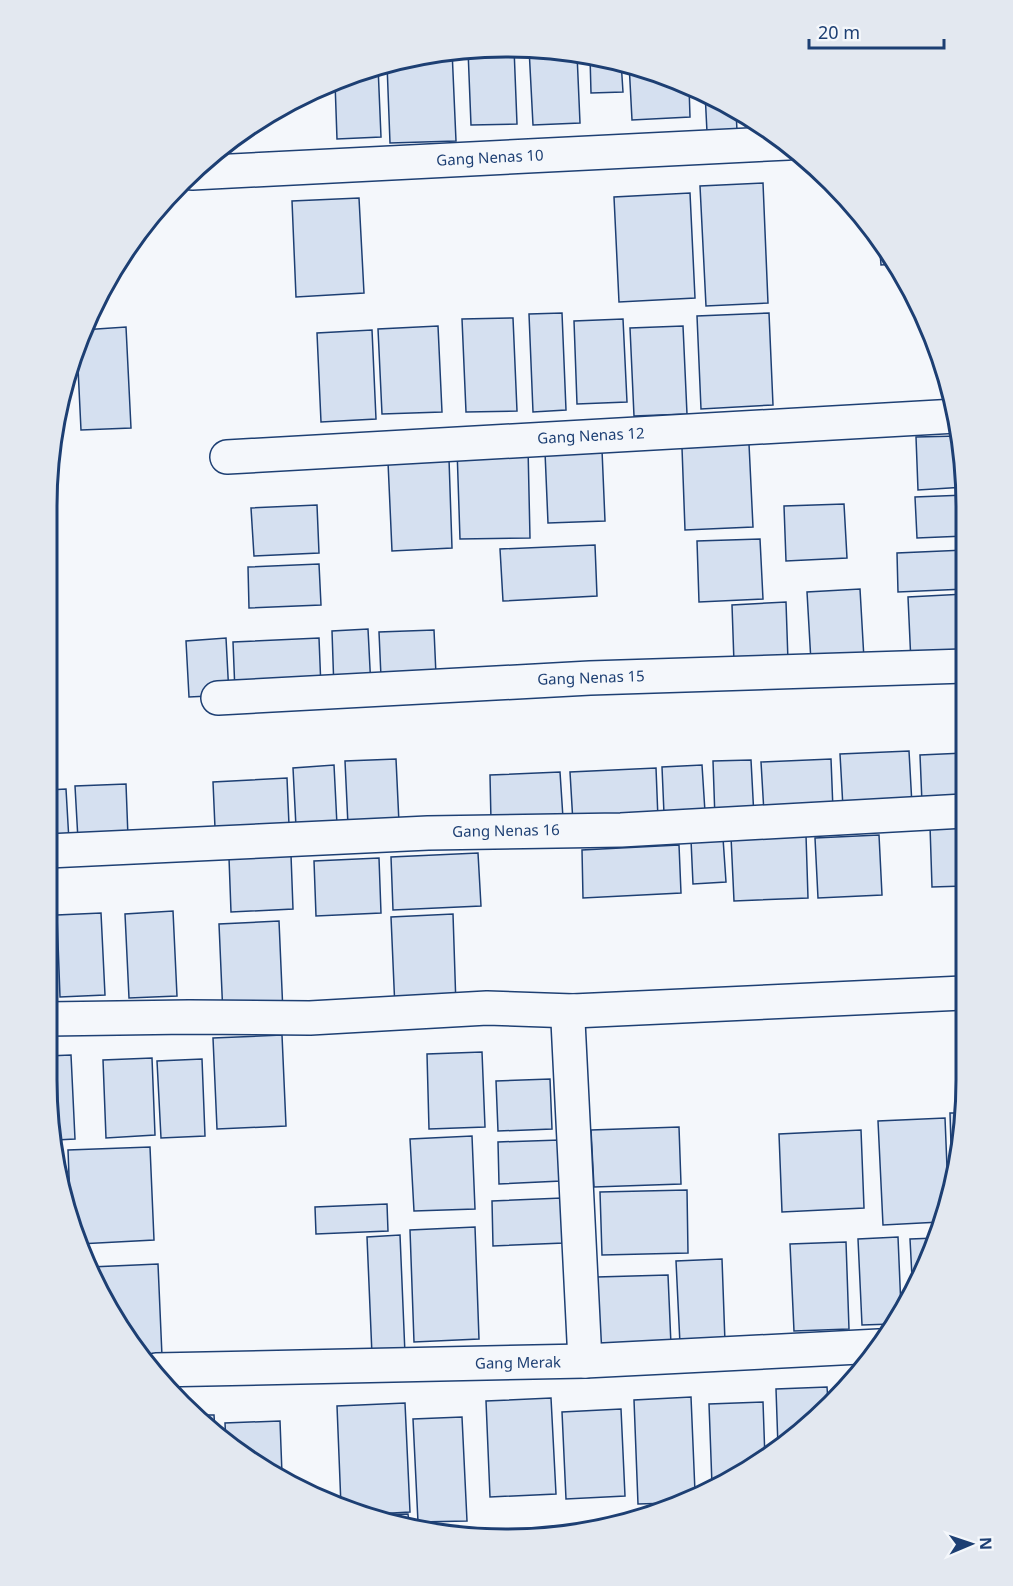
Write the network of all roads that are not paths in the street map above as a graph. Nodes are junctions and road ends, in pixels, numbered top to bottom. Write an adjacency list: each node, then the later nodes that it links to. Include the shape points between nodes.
1 (771, 144): 2 (street, Gang Nenas 10)
2 (207, 172)
3 (946, 417): 4 (street, Gang Nenas 12)
4 (227, 458)
5 (956, 666): 6 (street, Gang Nenas 15, via 590,678)
6 (218, 698)
7 (956, 811): 8 (street, Gang Nenas 16, via 621,830 428,833)
8 (57, 851)
9 (956, 993): 10 (street)
10 (573, 1011): 11 (street, via 487,1008 322,1017); 13 (street, via 568,1026)
11 (57, 1019)
12 (868, 1347): 13 (street, Gang Merak)
13 (585, 1361): 14 (street, Gang Merak)
14 (164, 1370)

